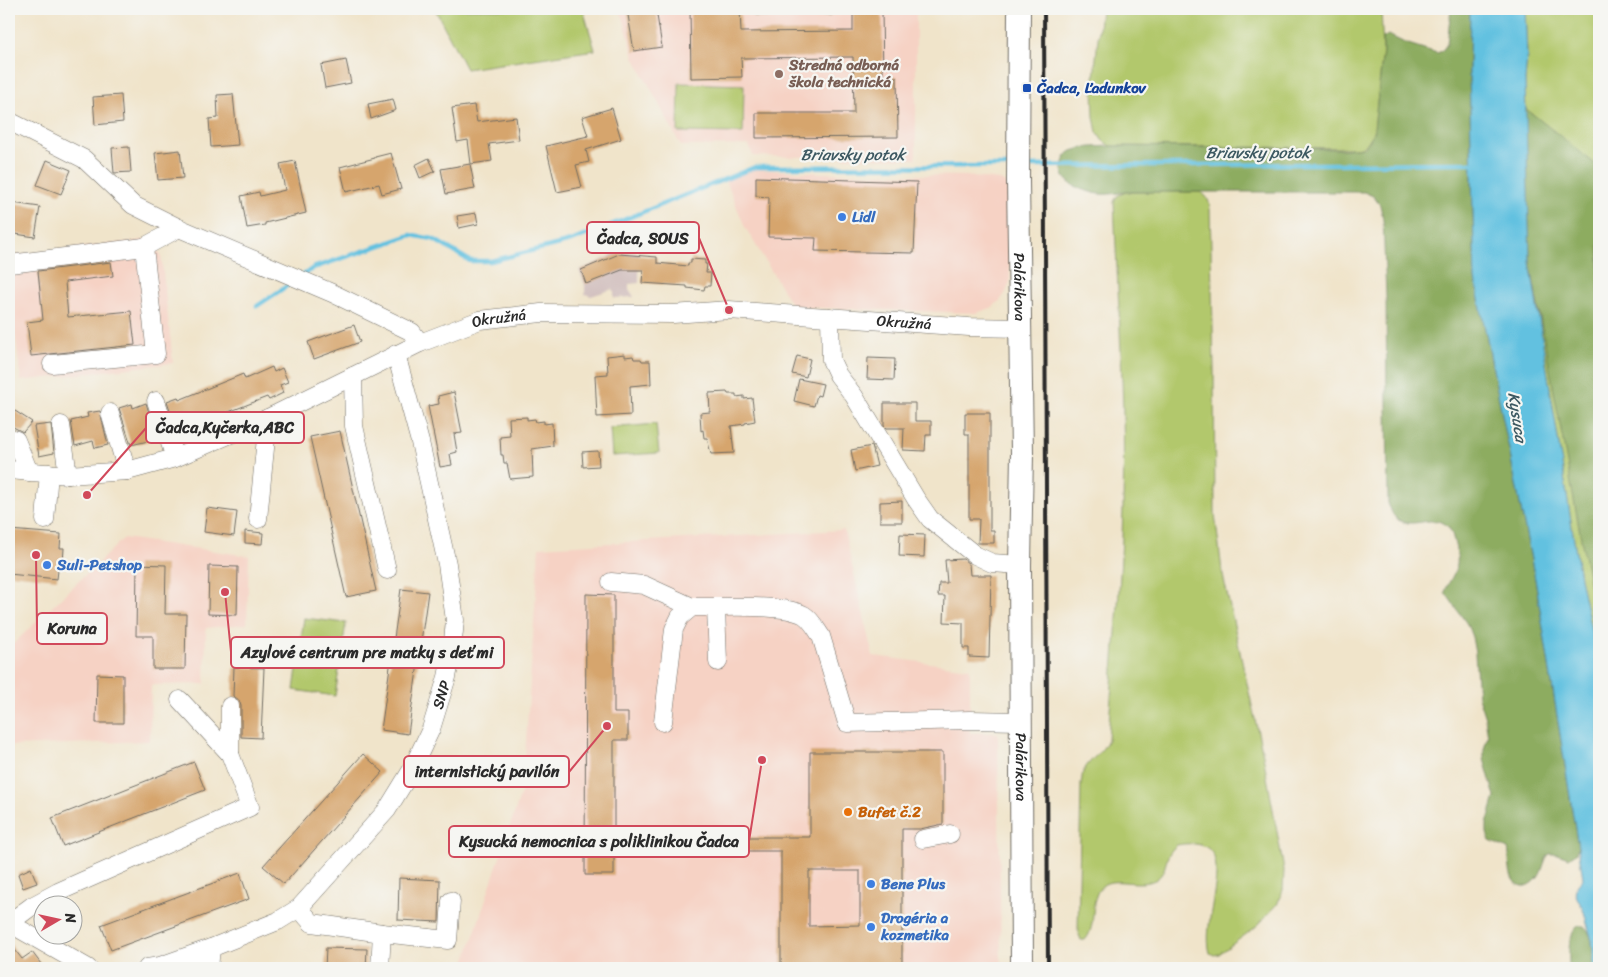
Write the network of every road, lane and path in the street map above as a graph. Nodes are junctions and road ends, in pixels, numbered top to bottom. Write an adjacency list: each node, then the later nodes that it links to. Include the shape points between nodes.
1 (1019, 9): 7 (main road, Palárikova)
2 (9, 120): 3 (street, via 84,159 133,205)
3 (179, 228): 4 (street); 8 (street, via 332,293 412,332)
4 (144, 247): 5 (street); 10 (street, via 156,354)
5 (10, 264)
6 (830, 317): 7 (street, Okružná); 8 (street, Okružná, via 729,310 673,314 541,312 480,320); 25 (street, via 831,360 838,375 930,519 976,555 992,563)
7 (1021, 328): 25 (main road, Palárikova)
8 (420, 343): 9 (street, Okružná)
9 (396, 354): 11 (street, Okružná); 39 (street, SNP, via 420,442 447,564 455,620 452,652 431,729 411,771 387,810)
10 (52, 364)
11 (353, 376): 14 (street, Okružná); 26 (street, via 354,426)
12 (156, 401): 17 (street)
13 (110, 413): 19 (street)
14 (268, 418): 17 (street, Okružná); 24 (street)
15 (61, 425): 22 (street)
16 (9, 438): 20 (street, via 16,440)
17 (175, 458): 19 (street, Okružná)
18 (9, 470): 20 (street, Okružná)
19 (127, 471): 22 (street, Okružná)
20 (29, 472): 21 (street, Okružná)
21 (49, 473): 22 (street, Okružná); 23 (street)
22 (68, 475)
23 (45, 520)
24 (258, 520)
25 (1020, 565): 33 (main road, Palárikova)
26 (387, 570)
27 (612, 582): 28 (street, via 644,586)
28 (692, 607): 29 (street); 34 (street, via 680,617 674,629)
29 (716, 608): 30 (street); 33 (street, via 773,608 805,616 821,636 847,723)
30 (718, 662)
31 (180, 700): 35 (street)
32 (230, 706): 35 (street)
33 (1020, 721): 47 (main road, Palárikova)
34 (663, 722)
35 (230, 754): 40 (street, via 250,807 58,892)
36 (950, 834): 37 (street)
37 (922, 839)
38 (451, 901): 41 (street, via 448,940)
39 (299, 908): 41 (street, via 312,924); 42 (street, SNP, via 278,921)
40 (9, 923): 43 (street)
41 (382, 933): 46 (street)
42 (210, 948): 44 (street, SNP); 45 (street)
43 (88, 968)
44 (147, 968)
45 (209, 968)
46 (380, 968)
47 (1022, 968)

